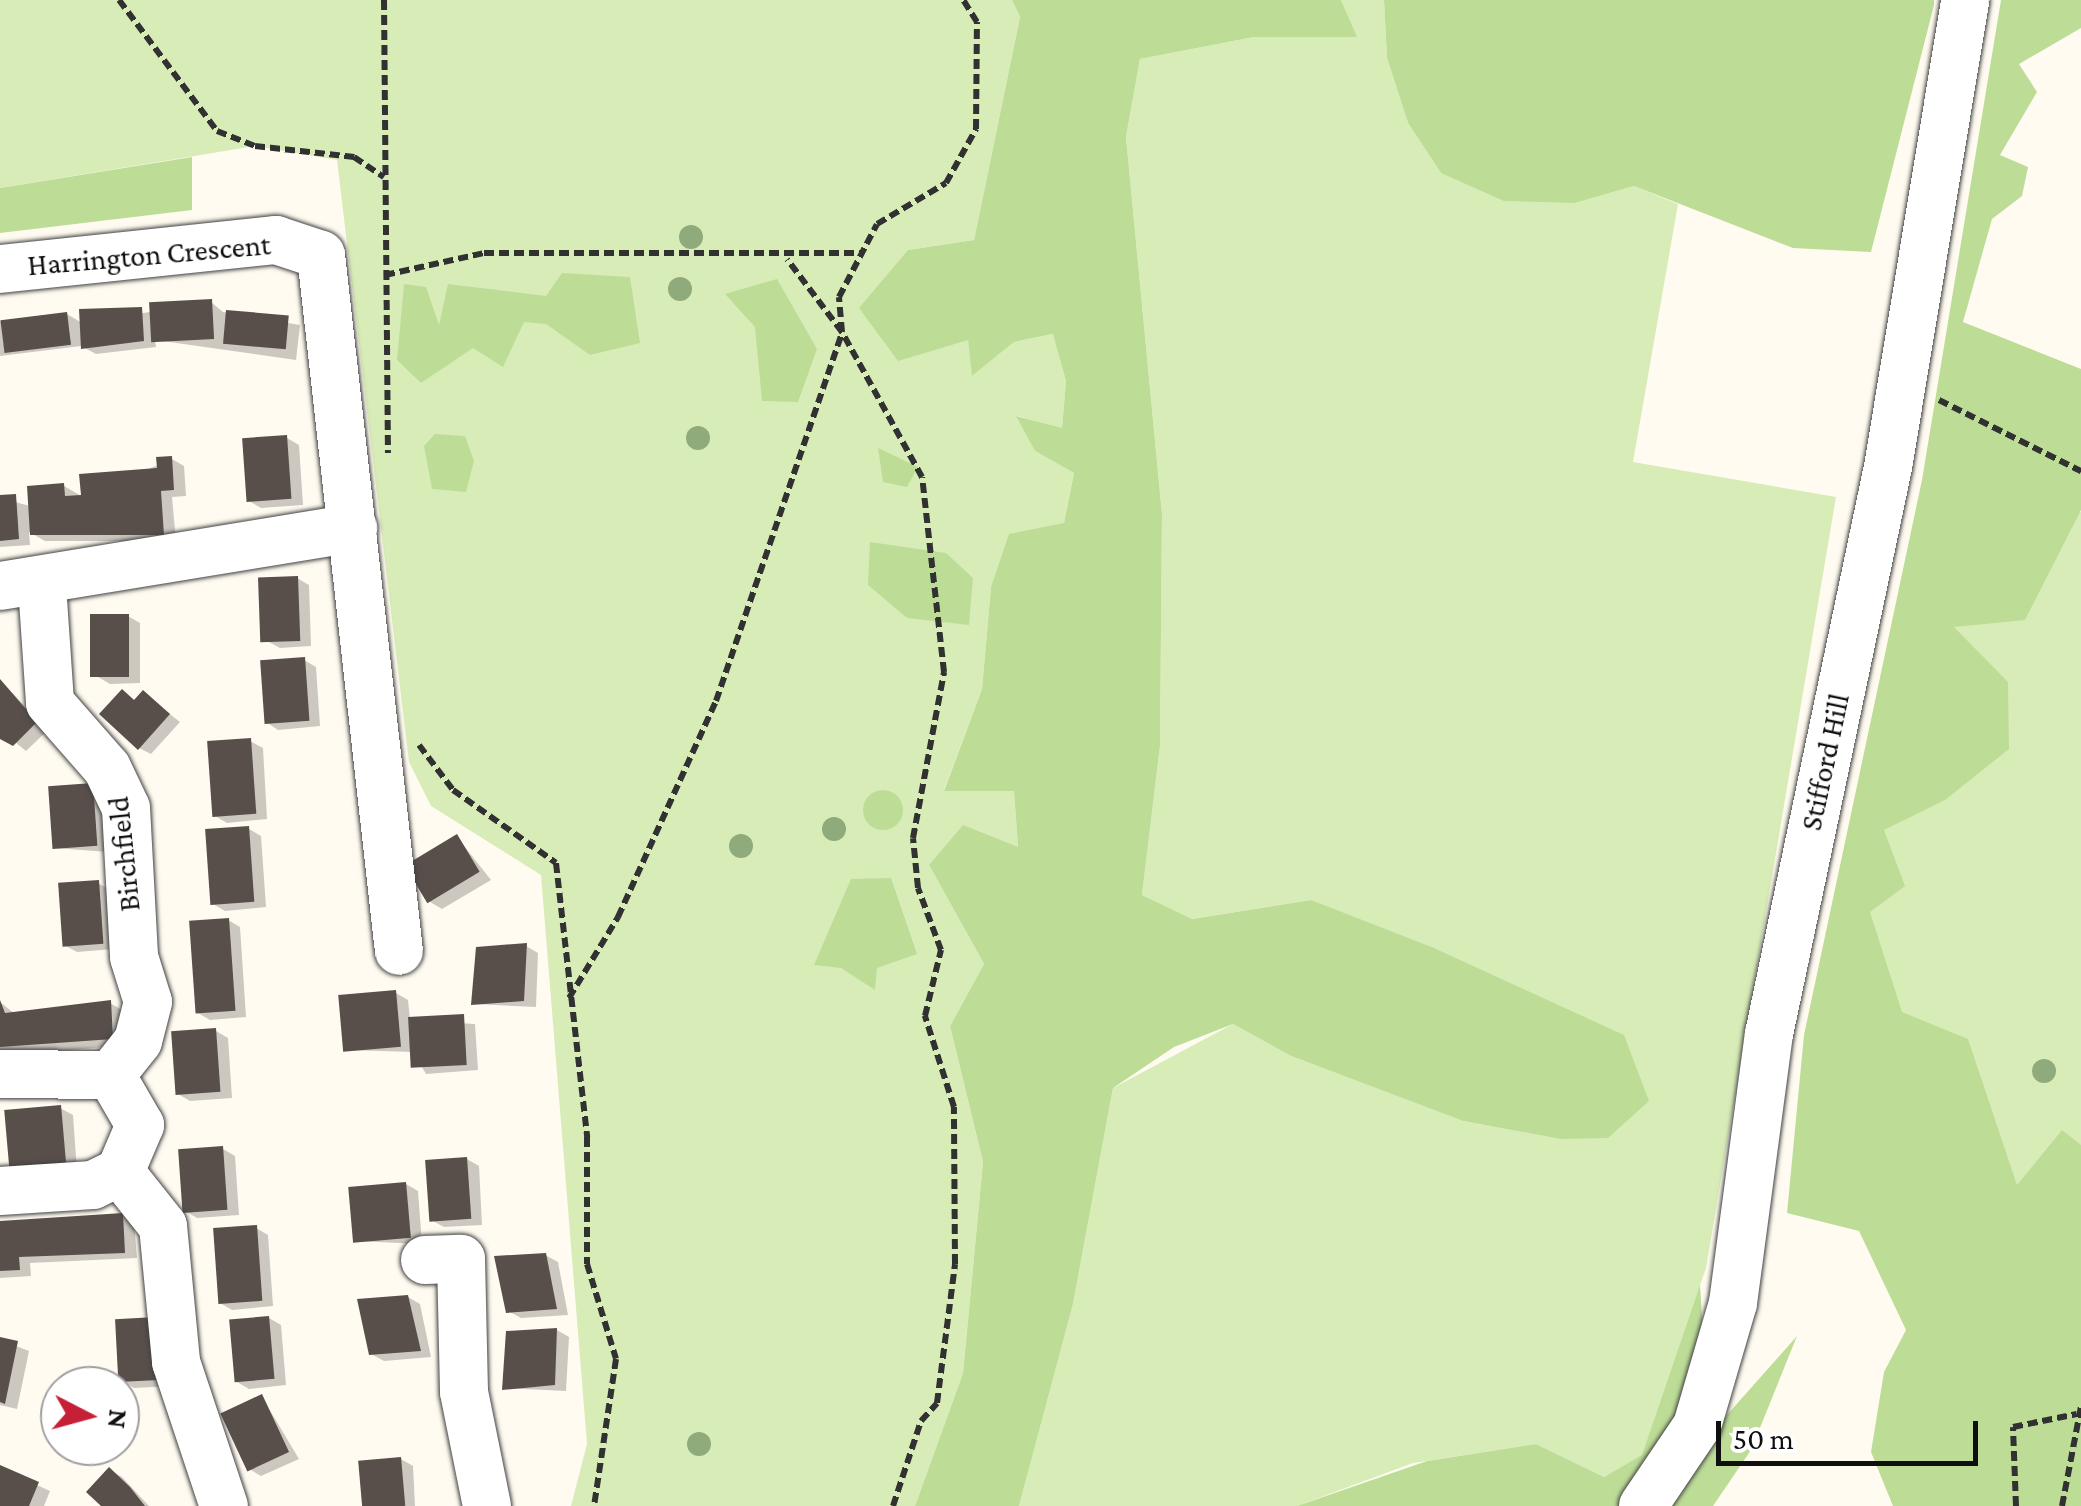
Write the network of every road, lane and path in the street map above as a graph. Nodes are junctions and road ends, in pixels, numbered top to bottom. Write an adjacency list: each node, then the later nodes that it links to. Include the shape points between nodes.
1 (119, 0): 5 (path, via 217,131 255,146 354,156)
2 (384, 0): 5 (path)
3 (963, 0): 6 (path, via 977,22 976,128 946,182 877,224)
4 (1965, 0): 11 (street, Stifford Hill)
5 (384, 177): 9 (path)
6 (862, 253): 7 (path); 10 (path, via 839,297)
7 (787, 259): 9 (path, via 484,252); 10 (path)
8 (0, 269): 14 (street, Harrington Crescent, via 276,240 321,254)
9 (385, 275): 13 (path)
10 (842, 332): 18 (path, via 716,701 618,917); 28 (path, via 922,476 944,672 913,838 918,888 941,950 925,1016 954,1107 955,1264 937,1403 920,1421)
11 (1904, 379): 12 (path); 29 (street, Stifford Hill, via 1780,974 1720,1362 1697,1426)
12 (2081, 471)
13 (389, 474)
14 (353, 528): 15 (street); 16 (street, Harrington Crescent)
15 (21, 586): 20 (street, Birchfield, via 50,703 107,768 126,808 134,957 148,1002 138,1041)
16 (394, 739): 17 (street, Harrington Crescent); 18 (path, via 556,863)
17 (399, 950)
18 (568, 1000): 27 (path, via 587,1137 588,1264 616,1359)
19 (0, 1074): 20 (street)
20 (111, 1075): 21 (street, via 140,1125)
21 (120, 1172): 22 (street, via 93,1185); 25 (street, via 163,1226 176,1362)
22 (0, 1191)
23 (426, 1260): 26 (street, via 461,1260 464,1392)
24 (2079, 1410): 30 (path, via 2013,1427); 31 (path)
25 (224, 1506)
26 (487, 1506)
27 (594, 1506)
28 (893, 1506)
29 (1643, 1506)
30 (2016, 1506)
31 (2062, 1506)

